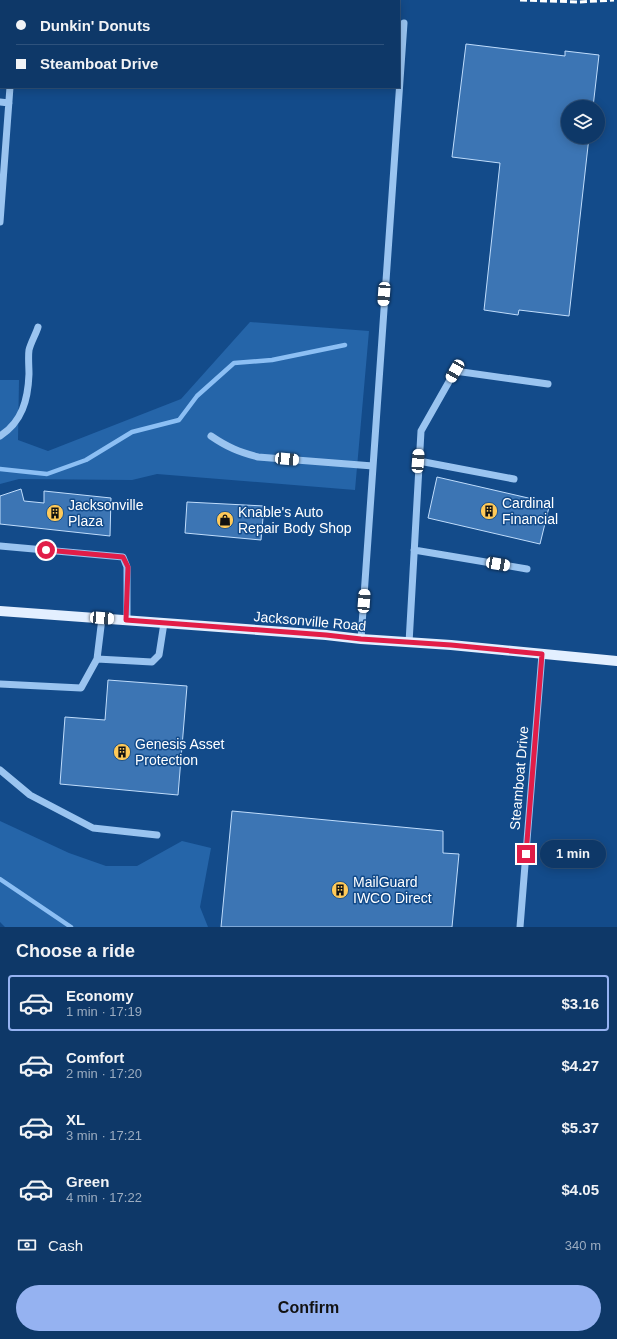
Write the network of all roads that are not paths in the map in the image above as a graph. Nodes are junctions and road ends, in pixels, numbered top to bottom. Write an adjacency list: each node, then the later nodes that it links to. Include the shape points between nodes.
1 (404, 23): 2 (street)
2 (400, 80)
3 (10, 88): 6 (street)
4 (399, 88): 14 (street)
5 (0, 102): 6 (street)
6 (9, 103): 7 (street)
7 (1, 190): 8 (street)
8 (0, 222)
9 (38, 327): 11 (street, via 29,350 25,400 20,416 9,430)
10 (548, 384): 13 (street, via 455,371 421,431)
11 (0, 436)
12 (211, 436): 14 (street, via 227,447 258,457)
13 (418, 461): 15 (street); 17 (street)
14 (373, 466): 23 (street)
15 (514, 479)
16 (0, 546): 21 (street, via 123,557 128,567)
17 (414, 550): 18 (street); 24 (street)
18 (527, 569)
19 (0, 611): 20 (main road, Jacksonville Road)
20 (102, 618): 21 (main road, Jacksonville Road); 26 (street)
21 (126, 620): 22 (main road, Jacksonville Road)
22 (164, 623): 23 (main road, Jacksonville Road); 26 (street, via 159,655 152,662)
23 (361, 639): 24 (main road, Jacksonville Road)
24 (409, 643): 25 (main road, Jacksonville Road)
25 (542, 654): 27 (main road, Jacksonville Road); 31 (street, Steamboat Drive)
26 (97, 659): 28 (street, via 81,688)
27 (617, 661)
28 (0, 684)
29 (0, 770): 30 (street, via 30,795 93,828)
30 (157, 835)
31 (520, 927)

